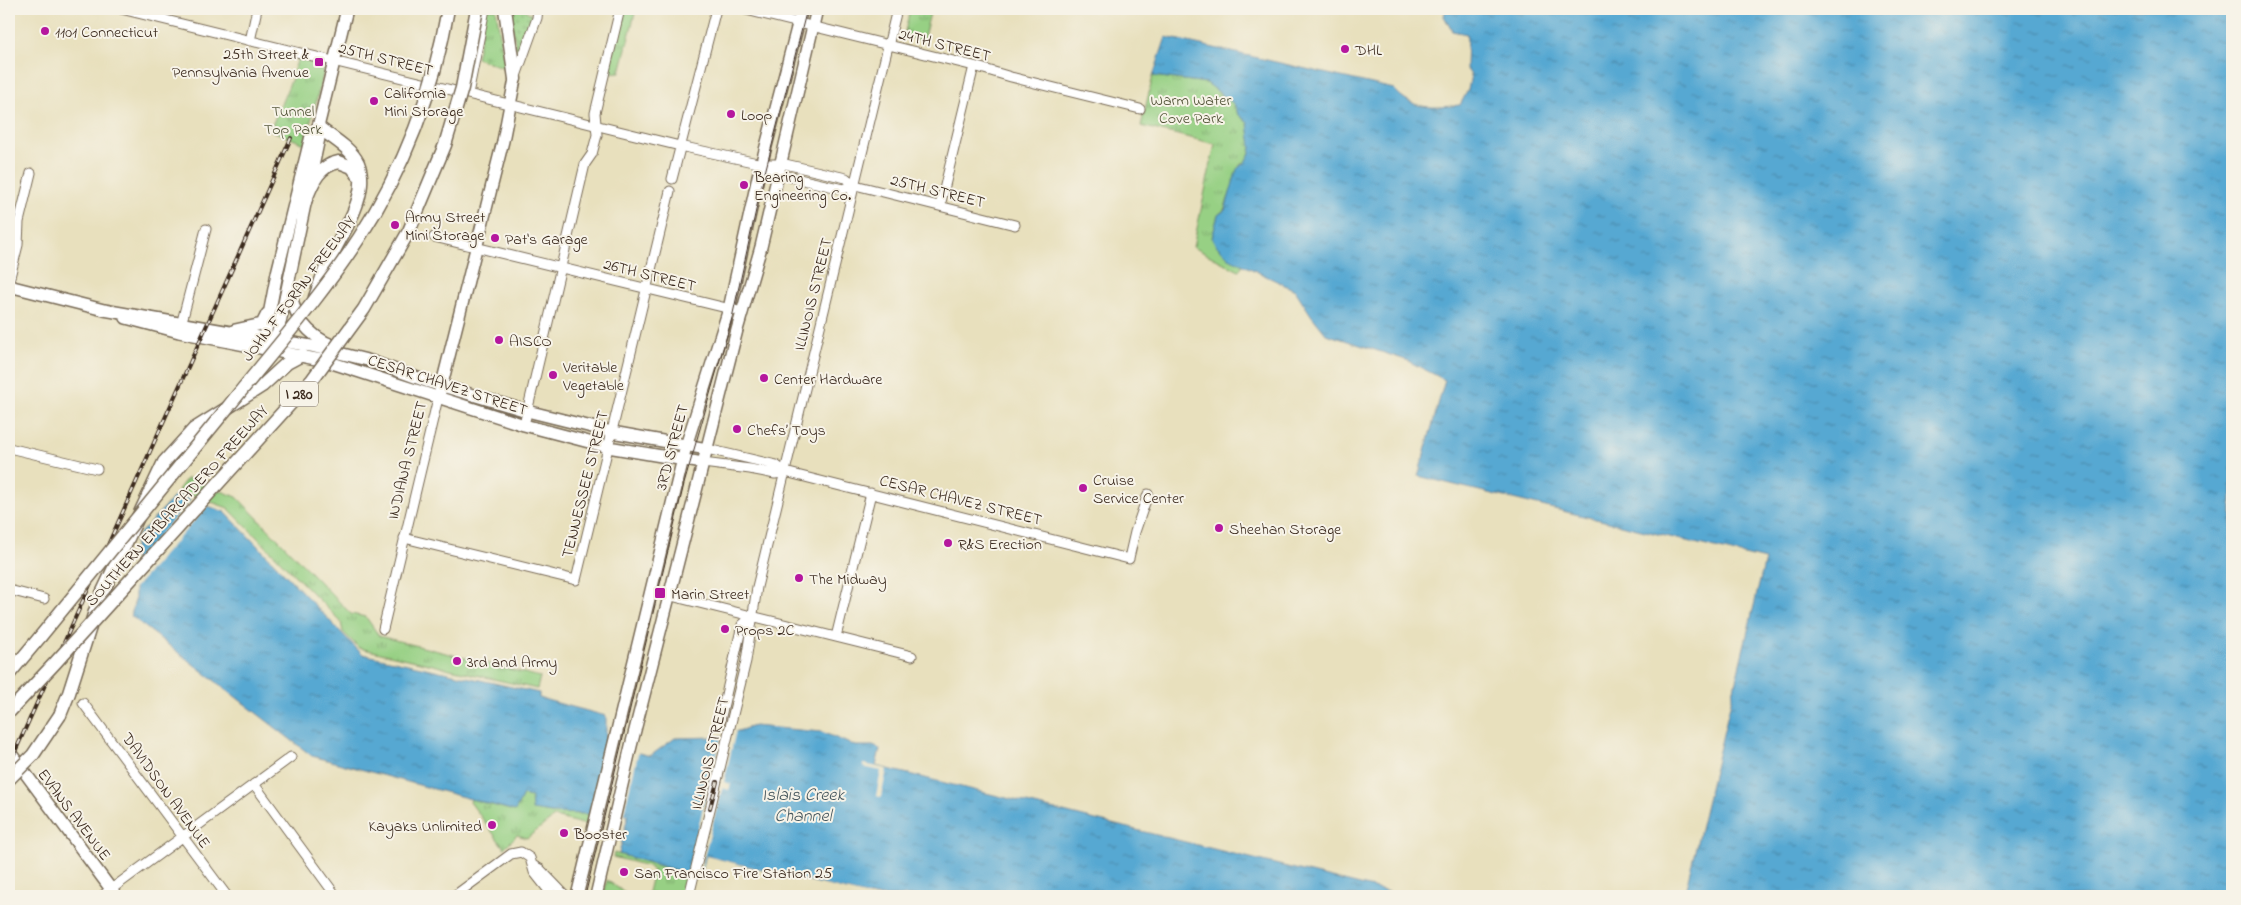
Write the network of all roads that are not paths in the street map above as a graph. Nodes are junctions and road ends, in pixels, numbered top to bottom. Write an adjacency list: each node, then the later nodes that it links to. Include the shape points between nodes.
1 (120, 9): 16 (street, 25TH STREET)
2 (165, 9): 16 (street)
3 (257, 9): 19 (street)
4 (347, 9): 21 (main road)
5 (448, 9): 48 (highway, JOHN F FORAN FREEWAY, bridge, via 431,82 402,158 359,238)
6 (477, 9): 85 (highway, SOUTHERN EMBARCADERO FREEWAY / I 280, bridge, via 462,88 445,146 410,231 364,309 306,387)
7 (485, 9): 24 (street)
8 (505, 9): 23 (highway)
9 (538, 9): 23 (street, INDIANA STREET)
10 (620, 9): 27 (street, via 595,113)
11 (716, 9): 29 (street)
12 (742, 9): 17 (street, 24TH STREET)
13 (802, 9): 17 (main road, 3RD STREET)
14 (817, 9): 18 (main road)
15 (897, 9): 20 (street, ILLINOIS STREET)
16 (160, 13): 19 (street, 25TH STREET)
17 (799, 22): 18 (street, 24TH STREET); 30 (main road, 3RD STREET)
18 (812, 26): 20 (street, 24TH STREET); 31 (main road)
19 (250, 41): 21 (street, 25TH STREET)
20 (888, 44): 22 (street, 24TH STREET); 35 (street, ILLINOIS STREET)
21 (335, 61): 24 (street, 25TH STREET); 28 (main road)
22 (974, 66): 26 (street, 24TH STREET); 38 (street)
23 (515, 80): 25 (main road, INDIANA STREET)
24 (468, 94): 25 (street, 25TH STREET)
25 (511, 104): 27 (street, 25TH STREET); 42 (main road, INDIANA STREET)
26 (1140, 109)
27 (598, 125): 29 (street, 25TH STREET); 43 (street, via 592,154 585,164)
28 (318, 127): 33 (highway, via 358,164); 37 (main road, via 319,138); 49 (main road, via 311,136)
29 (680, 146): 30 (street, 25TH STREET); 34 (street)
30 (762, 164): 31 (street, 25TH STREET); 50 (main road, 3RD STREET)
31 (780, 168): 35 (street, 25TH STREET, via 846,178); 51 (main road)
32 (31, 173): 45 (street, via 18,222 18,245)
33 (359, 179): 37 (highway, via 352,167 333,163 317,174); 48 (highway, via 354,213)
34 (672, 179)
35 (854, 185): 38 (street, 25TH STREET); 71 (street, ILLINOIS STREET)
36 (670, 190): 47 (street, TENNESSEE STREET)
37 (304, 204): 44 (main road)
38 (940, 206): 39 (street, 25TH STREET)
39 (1015, 225)
40 (206, 229): 52 (street)
41 (434, 237): 42 (street, 26TH STREET)
42 (475, 247): 43 (street, 26TH STREET); 57 (main road, INDIANA STREET)
43 (561, 268): 47 (street, 26TH STREET); 60 (street)
44 (290, 269): 54 (main road); 56 (main road, via 293,306 307,329 324,342)
45 (9, 281)
46 (9, 286): 52 (main road, CESAR CHAVEZ STREET, via 104,310 136,322)
47 (646, 288): 50 (street, 26TH STREET); 62 (street, TENNESSEE STREET)
48 (314, 299): 63 (highway, JOHN F FORAN FREEWAY, bridge)
49 (271, 303): 53 (main road, via 262,324); 54 (main road)
50 (729, 308): 51 (street, 26TH STREET); 64 (main road, 3RD STREET)
51 (743, 312): 67 (main road)
52 (180, 327): 53 (main road, CESAR CHAVEZ STREET); 54 (main road, CESAR CHAVEZ STREET)
53 (225, 332): 54 (main road, CESAR CHAVEZ STREET)
54 (270, 342): 55 (main road, CESAR CHAVEZ STREET); 56 (main road, CESAR CHAVEZ STREET); 58 (highway, via 264,371)
55 (302, 355): 58 (highway); 59 (main road, CESAR CHAVEZ STREET)
56 (371, 361): 57 (main road, CESAR CHAVEZ STREET)
57 (441, 385): 59 (main road, INDIANA STREET); 60 (main road, CESAR CHAVEZ STREET)
58 (252, 392): 89 (highway, bridge, via 194,428 172,450 158,471 98,602 60,715 33,755)
59 (438, 398): 61 (main road, CESAR CHAVEZ STREET); 74 (street, INDIANA STREET)
60 (527, 411): 61 (street); 62 (main road, CESAR CHAVEZ STREET)
61 (524, 425): 65 (main road, CESAR CHAVEZ STREET)
62 (612, 432): 64 (main road, CESAR CHAVEZ STREET); 65 (street, TENNESSEE STREET)
63 (204, 436): 83 (highway, SOUTHERN EMBARCADERO FREEWAY, bridge)
64 (686, 446): 67 (main road, CESAR CHAVEZ STREET); 68 (main road, 3RD STREET)
65 (608, 447): 68 (main road, CESAR CHAVEZ STREET); 74 (street, TENNESSEE STREET, via 576,580)
66 (9, 448): 70 (street)
67 (707, 449): 69 (main road); 71 (street, CESAR CHAVEZ STREET, via 776,465)
68 (682, 460): 69 (main road, CESAR CHAVEZ STREET); 76 (main road, 3RD STREET)
69 (703, 464): 71 (street, CESAR CHAVEZ STREET, via 750,468 775,474); 77 (main road)
70 (97, 470)
71 (785, 472): 72 (street, CESAR CHAVEZ STREET); 79 (street, ILLINOIS STREET)
72 (871, 493): 73 (street, CESAR CHAVEZ STREET, via 1129,559); 81 (street)
73 (1148, 494)
74 (404, 538): 80 (street, INDIANA STREET)
75 (9, 590): 78 (street)
76 (651, 591): 77 (street); 99 (main road, 3RD STREET)
77 (669, 596): 79 (street); 100 (main road)
78 (44, 599)
79 (752, 616): 81 (street); 86 (street, ILLINOIS STREET, via 742,624); 101 (street, ILLINOIS STREET, via 746,661)
80 (383, 630)
81 (836, 637): 82 (street)
82 (912, 656)
83 (9, 674)
84 (83, 702): 91 (street, DAVIDSON AVENUE)
85 (9, 712)
86 (718, 725)
87 (9, 751): 93 (main road, EVANS AVENUE)
88 (291, 757): 90 (street)
89 (9, 779)
90 (254, 784): 91 (street); 95 (street)
91 (183, 837): 93 (street); 94 (street, DAVIDSON AVENUE)
92 (534, 866): 96 (street, via 530,858 521,852 511,854); 97 (street, via 534,872); 98 (street)
93 (110, 894)
94 (227, 896)
95 (336, 896)
96 (454, 896)
97 (553, 896)
98 (566, 896)
99 (577, 896)
100 (596, 896)
101 (689, 896)

